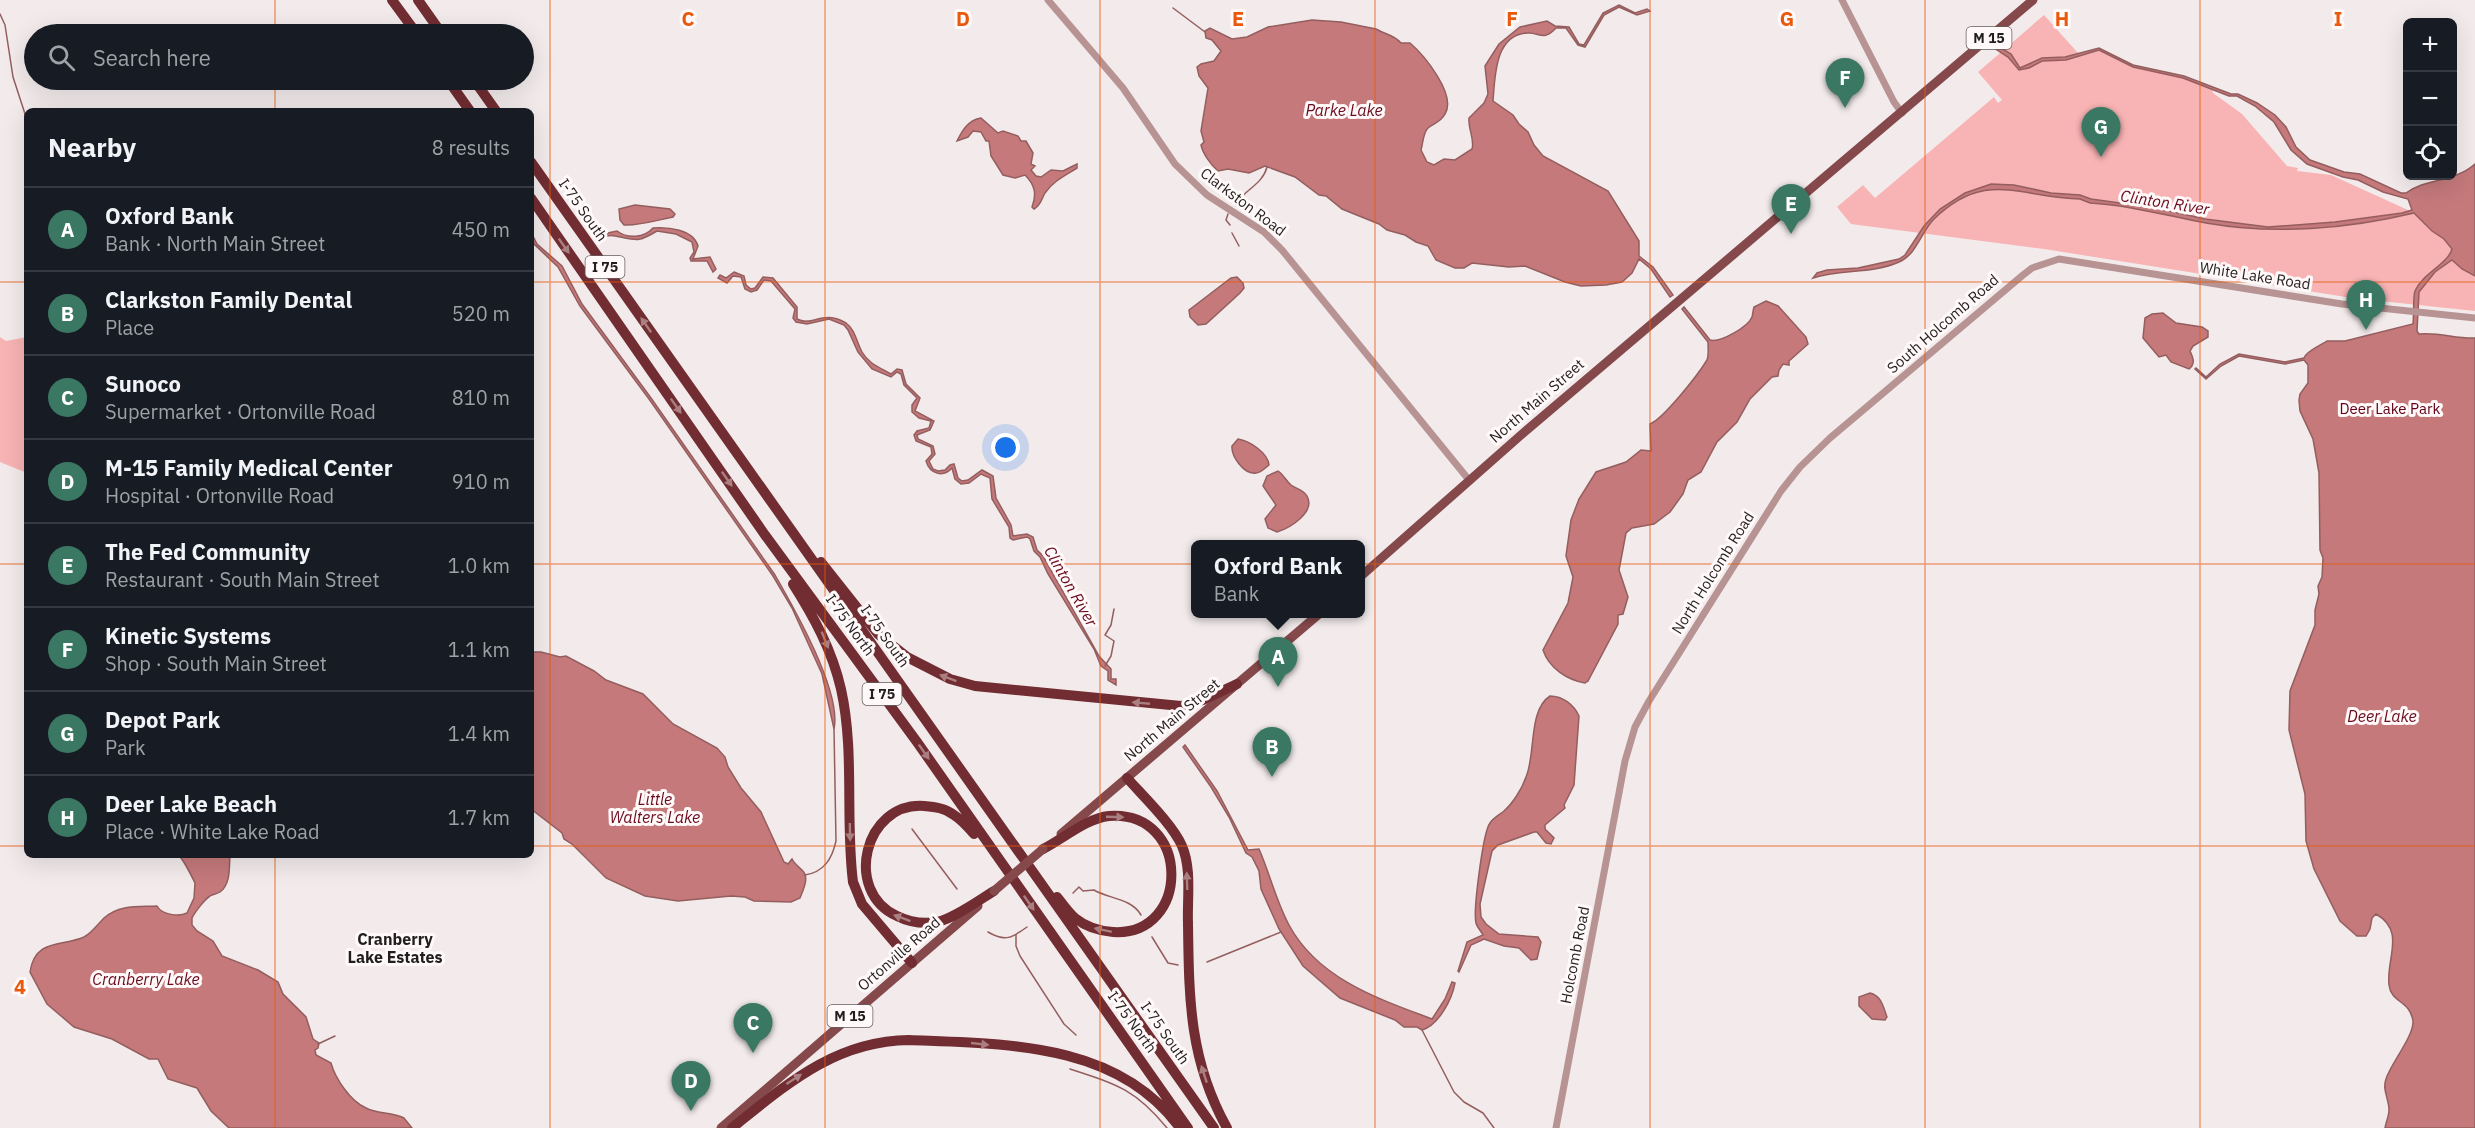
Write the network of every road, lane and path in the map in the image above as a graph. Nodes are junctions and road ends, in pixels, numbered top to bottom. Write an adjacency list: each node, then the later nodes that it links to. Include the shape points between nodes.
1 (392, 0): 6 (highway)
2 (418, 0): 7 (highway)
3 (1048, 0): 18 (street, Clarkston Road, via 1124,88 1175,164 1207,195 1264,232 1282,250)
4 (1842, 0): 12 (street)
5 (2033, 0): 12 (main road, M 15)
6 (410, 24)
7 (435, 24)
8 (455, 90): 10 (highway)
9 (481, 90): 11 (highway)
10 (468, 108)
11 (494, 108)
12 (1902, 112): 18 (main road, North Main Street / M 15)
13 (534, 166): 19 (highway, I-75 South / I 75, one-way to 13)
14 (534, 202): 20 (highway, I-75 North / I 75, one-way to 20)
15 (2032, 268): 16 (street, White Lake Road, via 2059,260 2342,304); 17 (street, South Holcomb Road)
16 (2475, 318)
17 (1873, 402): 25 (street, North Holcomb Road, via 1800,467 1771,507 1640,716 1631,738)
18 (1469, 480): 21 (main road, North Main Street / M 15)
19 (772, 502): 23 (highway, one-way to 19, via 1181,706 985,688 950,679 907,657 878,634); 28 (highway, I-75 South / I 75)
20 (765, 535): 27 (highway, I-75 North / I 75, one-way to 27); 30 (highway, one-way to 30, via 766,543 822,633 841,689 846,719 853,882 862,904)
21 (1365, 573)
22 (1314, 618): 23 (main road, North Main Street / M 15)
23 (1237, 684): 24 (main road, North Main Street / M 15)
24 (1127, 778): 26 (main road, North Main Street / M 15); 36 (highway, one-way to 24, via 1203,1072 1192,1030 1182,846)
25 (1621, 788): 37 (street, Holcomb Road)
26 (1044, 849): 28 (highway, one-way to 28, via 1100,818 1133,819 1152,829 1170,855 1168,897 1157,915 1138,928 1104,932 1074,917); 29 (main road, Ortonville Road / M 15, bridge)
27 (995, 855): 29 (highway, one-way to 27, via 948,918 916,922 883,907 870,888 865,869 866,849 876,829 891,814 916,806 937,807 956,815); 34 (highway, I-75 North / I 75, one-way to 34)
28 (1035, 876): 35 (highway, I-75 South / I 75)
29 (994, 891): 30 (main road, Ortonville Road / M 15)
30 (912, 963): 31 (main road, Ortonville Road / M 15)
31 (721, 1128)
32 (732, 1128): 33 (highway, one-way to 33, via 788,1083 826,1059 890,1040 1047,1050 1090,1061 1147,1094)
33 (1180, 1128)
34 (1188, 1128)
35 (1214, 1128)
36 (1227, 1128)
37 (1556, 1128)

